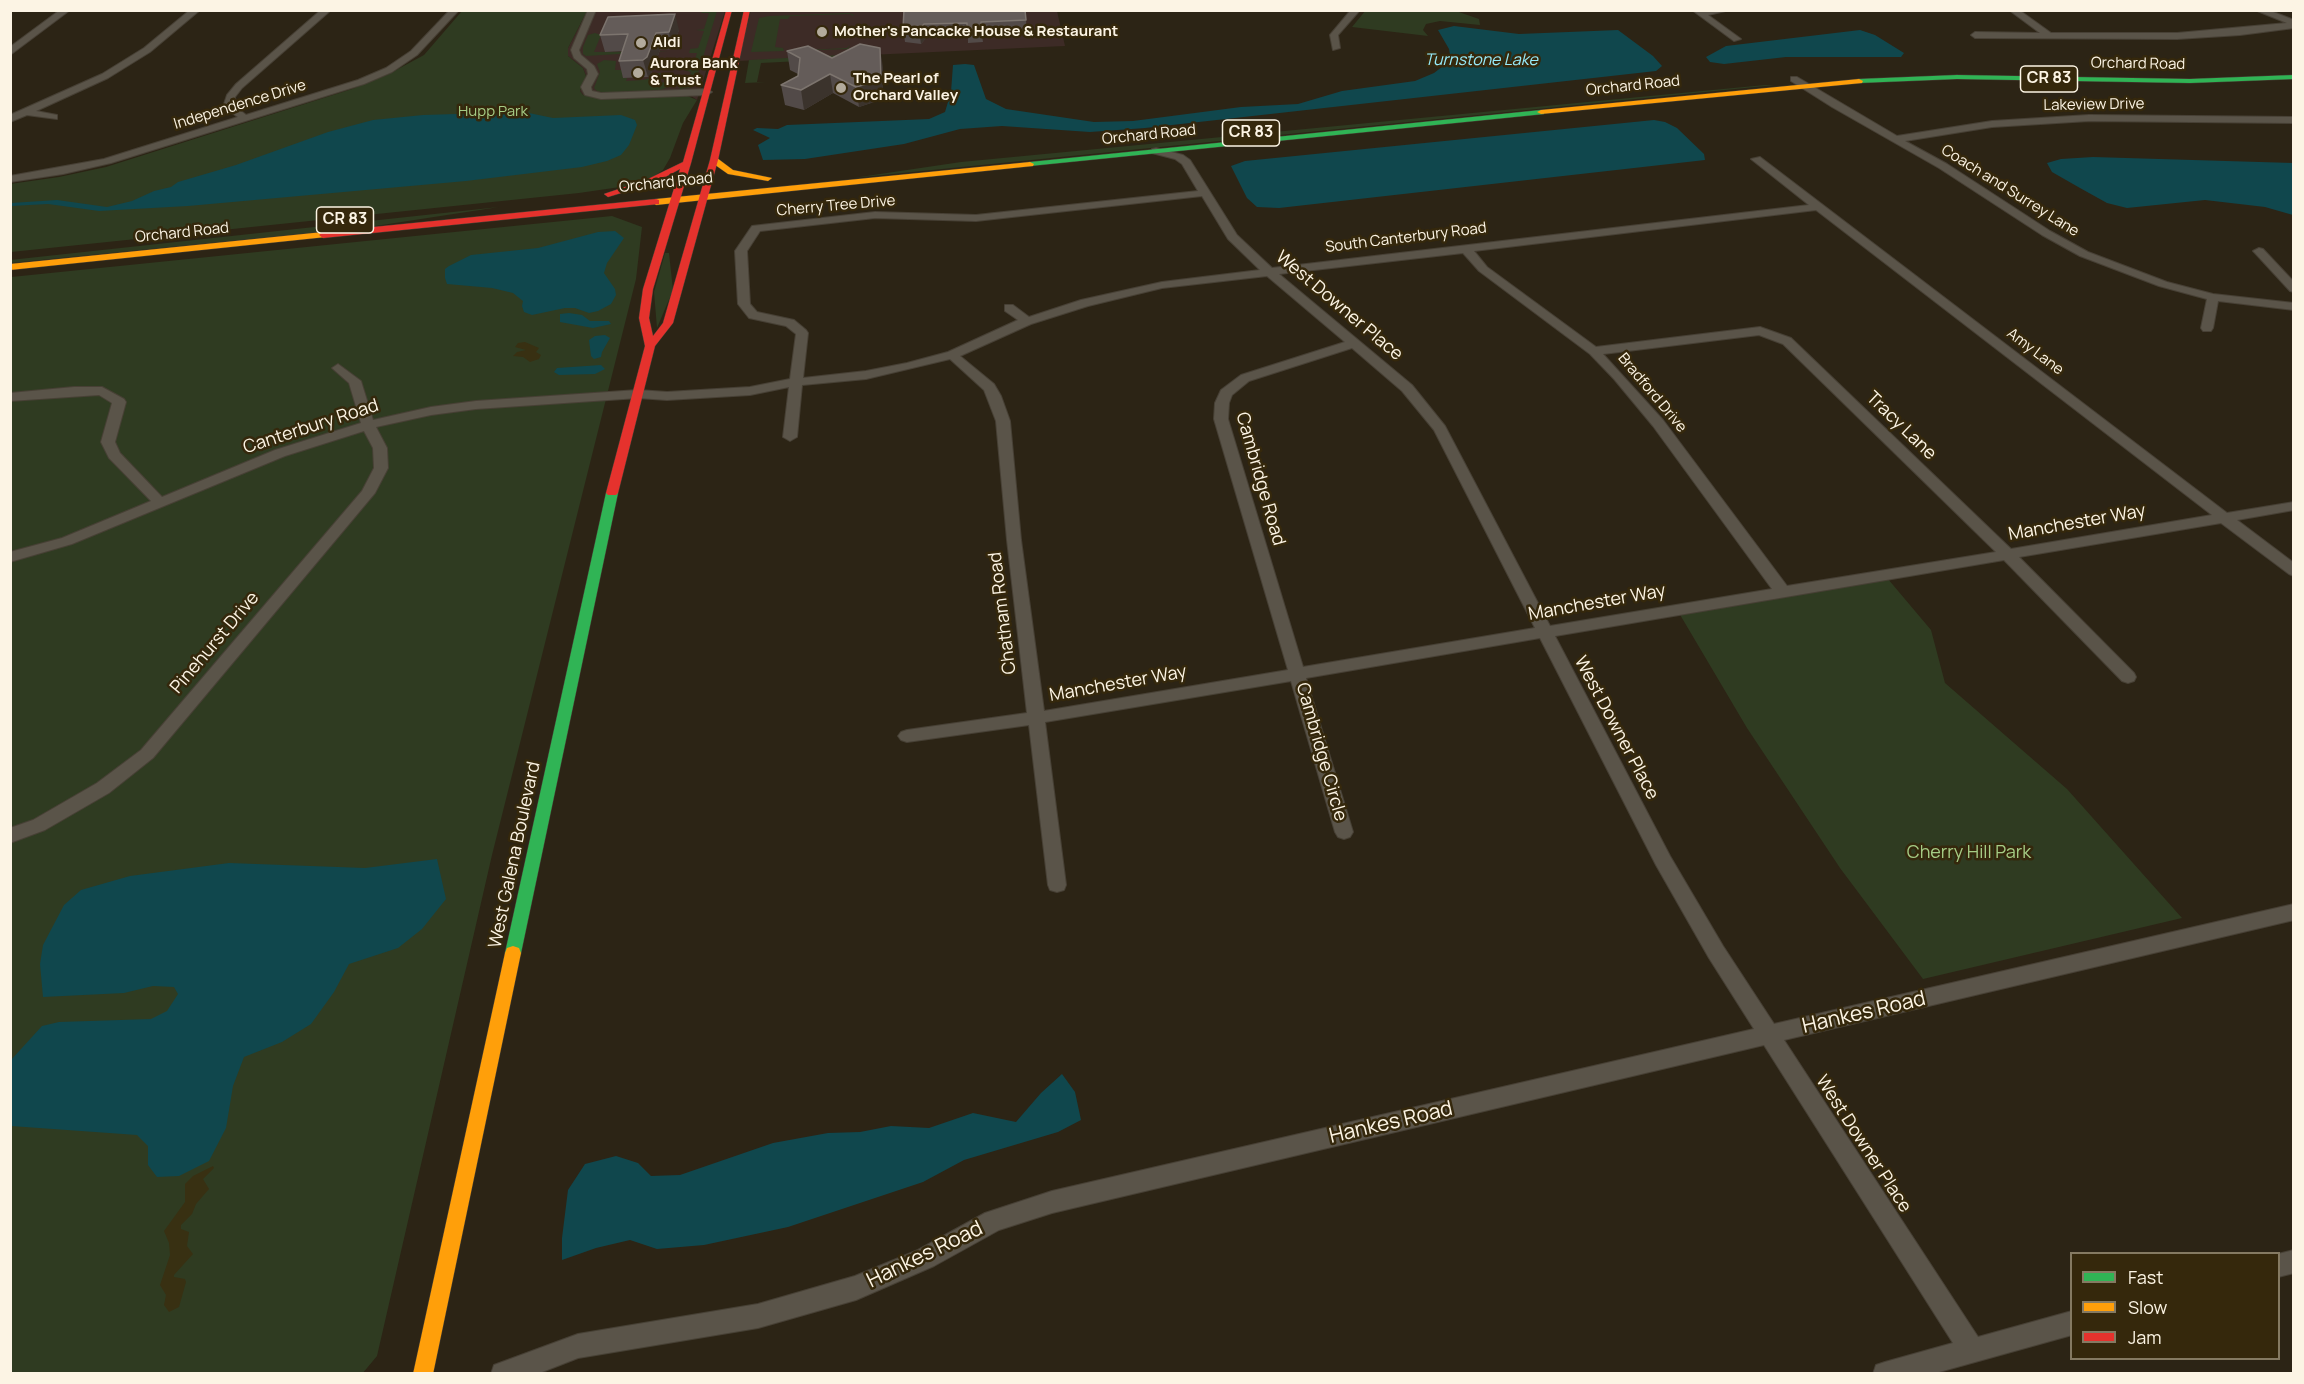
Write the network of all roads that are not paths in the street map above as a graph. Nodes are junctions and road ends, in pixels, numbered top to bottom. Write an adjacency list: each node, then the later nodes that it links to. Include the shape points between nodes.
1 (66, 10): 18 (street)
2 (196, 10): 25 (street, via 147,50 105,76)
3 (327, 10): 27 (street, via 230,97 232,109)
4 (455, 10): 27 (street, Independence Drive, via 414,53 389,70)
5 (592, 10): 23 (street, via 575,50 593,74 586,87 588,93 601,96)
6 (729, 10): 19 (main road, West Galena Boulevard)
7 (747, 10): 24 (main road, West Galena Boulevard)
8 (1356, 10): 17 (street, via 1335,35)
9 (1726, 10): 12 (street)
10 (2013, 10): 15 (street)
11 (2259, 10): 13 (street)
12 (1698, 12): 16 (street)
13 (2294, 24): 15 (street, via 2186,36)
14 (1975, 35): 15 (street)
15 (2050, 36)
16 (1737, 39)
17 (1336, 48)
18 (10, 52)
19 (713, 70): 23 (main road, West Galena Boulevard); 24 (main road, via 720,78 719,89)
20 (2294, 70): 22 (main road, Orchard Road / CR 83, via 2177,74 1907,72)
21 (2294, 77): 22 (main road, Orchard Road / CR 83, via 2190,81 1957,77)
22 (1800, 82): 30 (street, Coach and Surrey Lane); 31 (main road, Orchard Road / CR 83); 36 (main road, Orchard Road / CR 83, via 1233,135)
23 (707, 92): 34 (main road, West Galena Boulevard)
24 (729, 94): 33 (main road, West Galena Boulevard)
25 (28, 112): 26 (street); 28 (street)
26 (54, 117)
27 (245, 118): 35 (street, Independence Drive, via 84,167)
28 (10, 119)
29 (2294, 120): 30 (street, Lakeview Drive, via 2090,118 1992,123)
30 (1897, 139): 51 (street, Coach and Surrey Lane, via 2084,254 2163,284)
31 (1191, 154): 36 (main road, Orchard Road / CR 83, via 1156,151); 39 (street, West Downer Place)
32 (1756, 159): 42 (street, Amy Lane)
33 (714, 160): 36 (main road, via 731,172); 37 (main road, West Galena Boulevard)
34 (687, 163): 38 (main road, West Galena Boulevard); 40 (main road, via 651,181)
35 (10, 179)
36 (769, 184): 37 (main road, Orchard Road / CR 83); 43 (main road)
37 (705, 190): 38 (main road, Orchard Road / CR 83); 43 (main road, West Galena Boulevard)
38 (677, 193): 40 (main road, Orchard Road / CR 83); 41 (main road, Orchard Road / CR 83); 44 (main road, West Galena Boulevard)
39 (1205, 193): 49 (street, West Downer Place, via 1232,237); 61 (street, Cherry Tree Drive, via 976,218 875,215 756,228 741,251 744,304 753,315 790,323 801,333)
40 (608, 194): 47 (main road, Orchard Road / CR 83)
41 (600, 207): 44 (main road, via 649,214); 48 (main road, Orchard Road / CR 83)
42 (1818, 207): 45 (street, South Canterbury Road); 68 (street, Amy Lane)
43 (695, 225): 57 (main road, West Galena Boulevard, via 669,323)
44 (666, 227): 57 (main road, West Galena Boulevard, via 644,318)
45 (1465, 248): 49 (street, South Canterbury Road); 58 (street, Bradford Drive, via 1503,285)
46 (2259, 251): 50 (street)
47 (10, 256)
48 (10, 267)
49 (1267, 272): 54 (street, South Canterbury Road, via 1162,285); 56 (street, West Downer Place)
50 (2294, 289)
51 (2213, 297): 52 (street, Coach and Surrey Lane); 55 (street)
52 (2294, 307)
53 (1009, 308): 54 (street)
54 (1027, 321): 59 (street, South Canterbury Road)
55 (2207, 328)
56 (1353, 344): 73 (street, West Downer Place, via 1407,388 1440,429); 74 (street, Cambridge Road, via 1245,378 1226,393 1222,403 1221,419)
57 (650, 346): 62 (main road, West Galena Boulevard)
58 (1594, 351): 69 (street, Tracy Lane, via 1760,331 1787,341); 72 (street, Bradford Drive, via 1658,423)
59 (952, 355): 61 (street, South Canterbury Road, via 879,373); 76 (street, Chatham Road, via 989,387 1003,421)
60 (338, 368): 64 (street, Pinehurst Drive, via 355,381)
61 (797, 382): 62 (street, South Canterbury Road, via 750,391); 65 (street, Cherry Tree Drive)
62 (638, 394): 64 (street, Canterbury Road, via 476,405); 85 (main road, West Galena Boulevard, via 614,484)
63 (10, 397): 66 (street, via 102,391 118,402 108,442 114,455)
64 (368, 425): 66 (street, Canterbury Road, via 280,453); 79 (street, Pinehurst Drive, via 381,448 381,468 368,492 147,754 103,788 39,825)
65 (790, 437)
66 (160, 504): 70 (street, Canterbury Road, via 67,541)
67 (2294, 506): 68 (street, Manchester Way)
68 (2222, 517): 69 (street, Manchester Way); 71 (street, Amy Lane)
69 (2008, 555): 72 (street, Manchester Way); 75 (street, Tracy Lane)
70 (10, 557)
71 (2294, 571)
72 (1782, 591): 73 (street, Manchester Way)
73 (1544, 633): 74 (street, Manchester Way); 82 (street, West Downer Place, via 1663,860)
74 (1298, 673): 76 (street, Manchester Way); 78 (street, Cambridge Circle)
75 (2128, 677)
76 (1035, 718): 77 (street, Manchester Way); 80 (street, Chatham Road)
77 (907, 736)
78 (1344, 832)
79 (10, 836)
80 (1057, 885)
81 (2294, 912): 82 (street, Hankes Road)
82 (1770, 1035): 84 (street, West Downer Place); 86 (street, Hankes Road, via 1018,1211 926,1258 808,1304 578,1346)
83 (2070, 1324): 84 (street)
84 (1972, 1350): 87 (street)
85 (423, 1374)
86 (502, 1374)
87 (1885, 1374)

